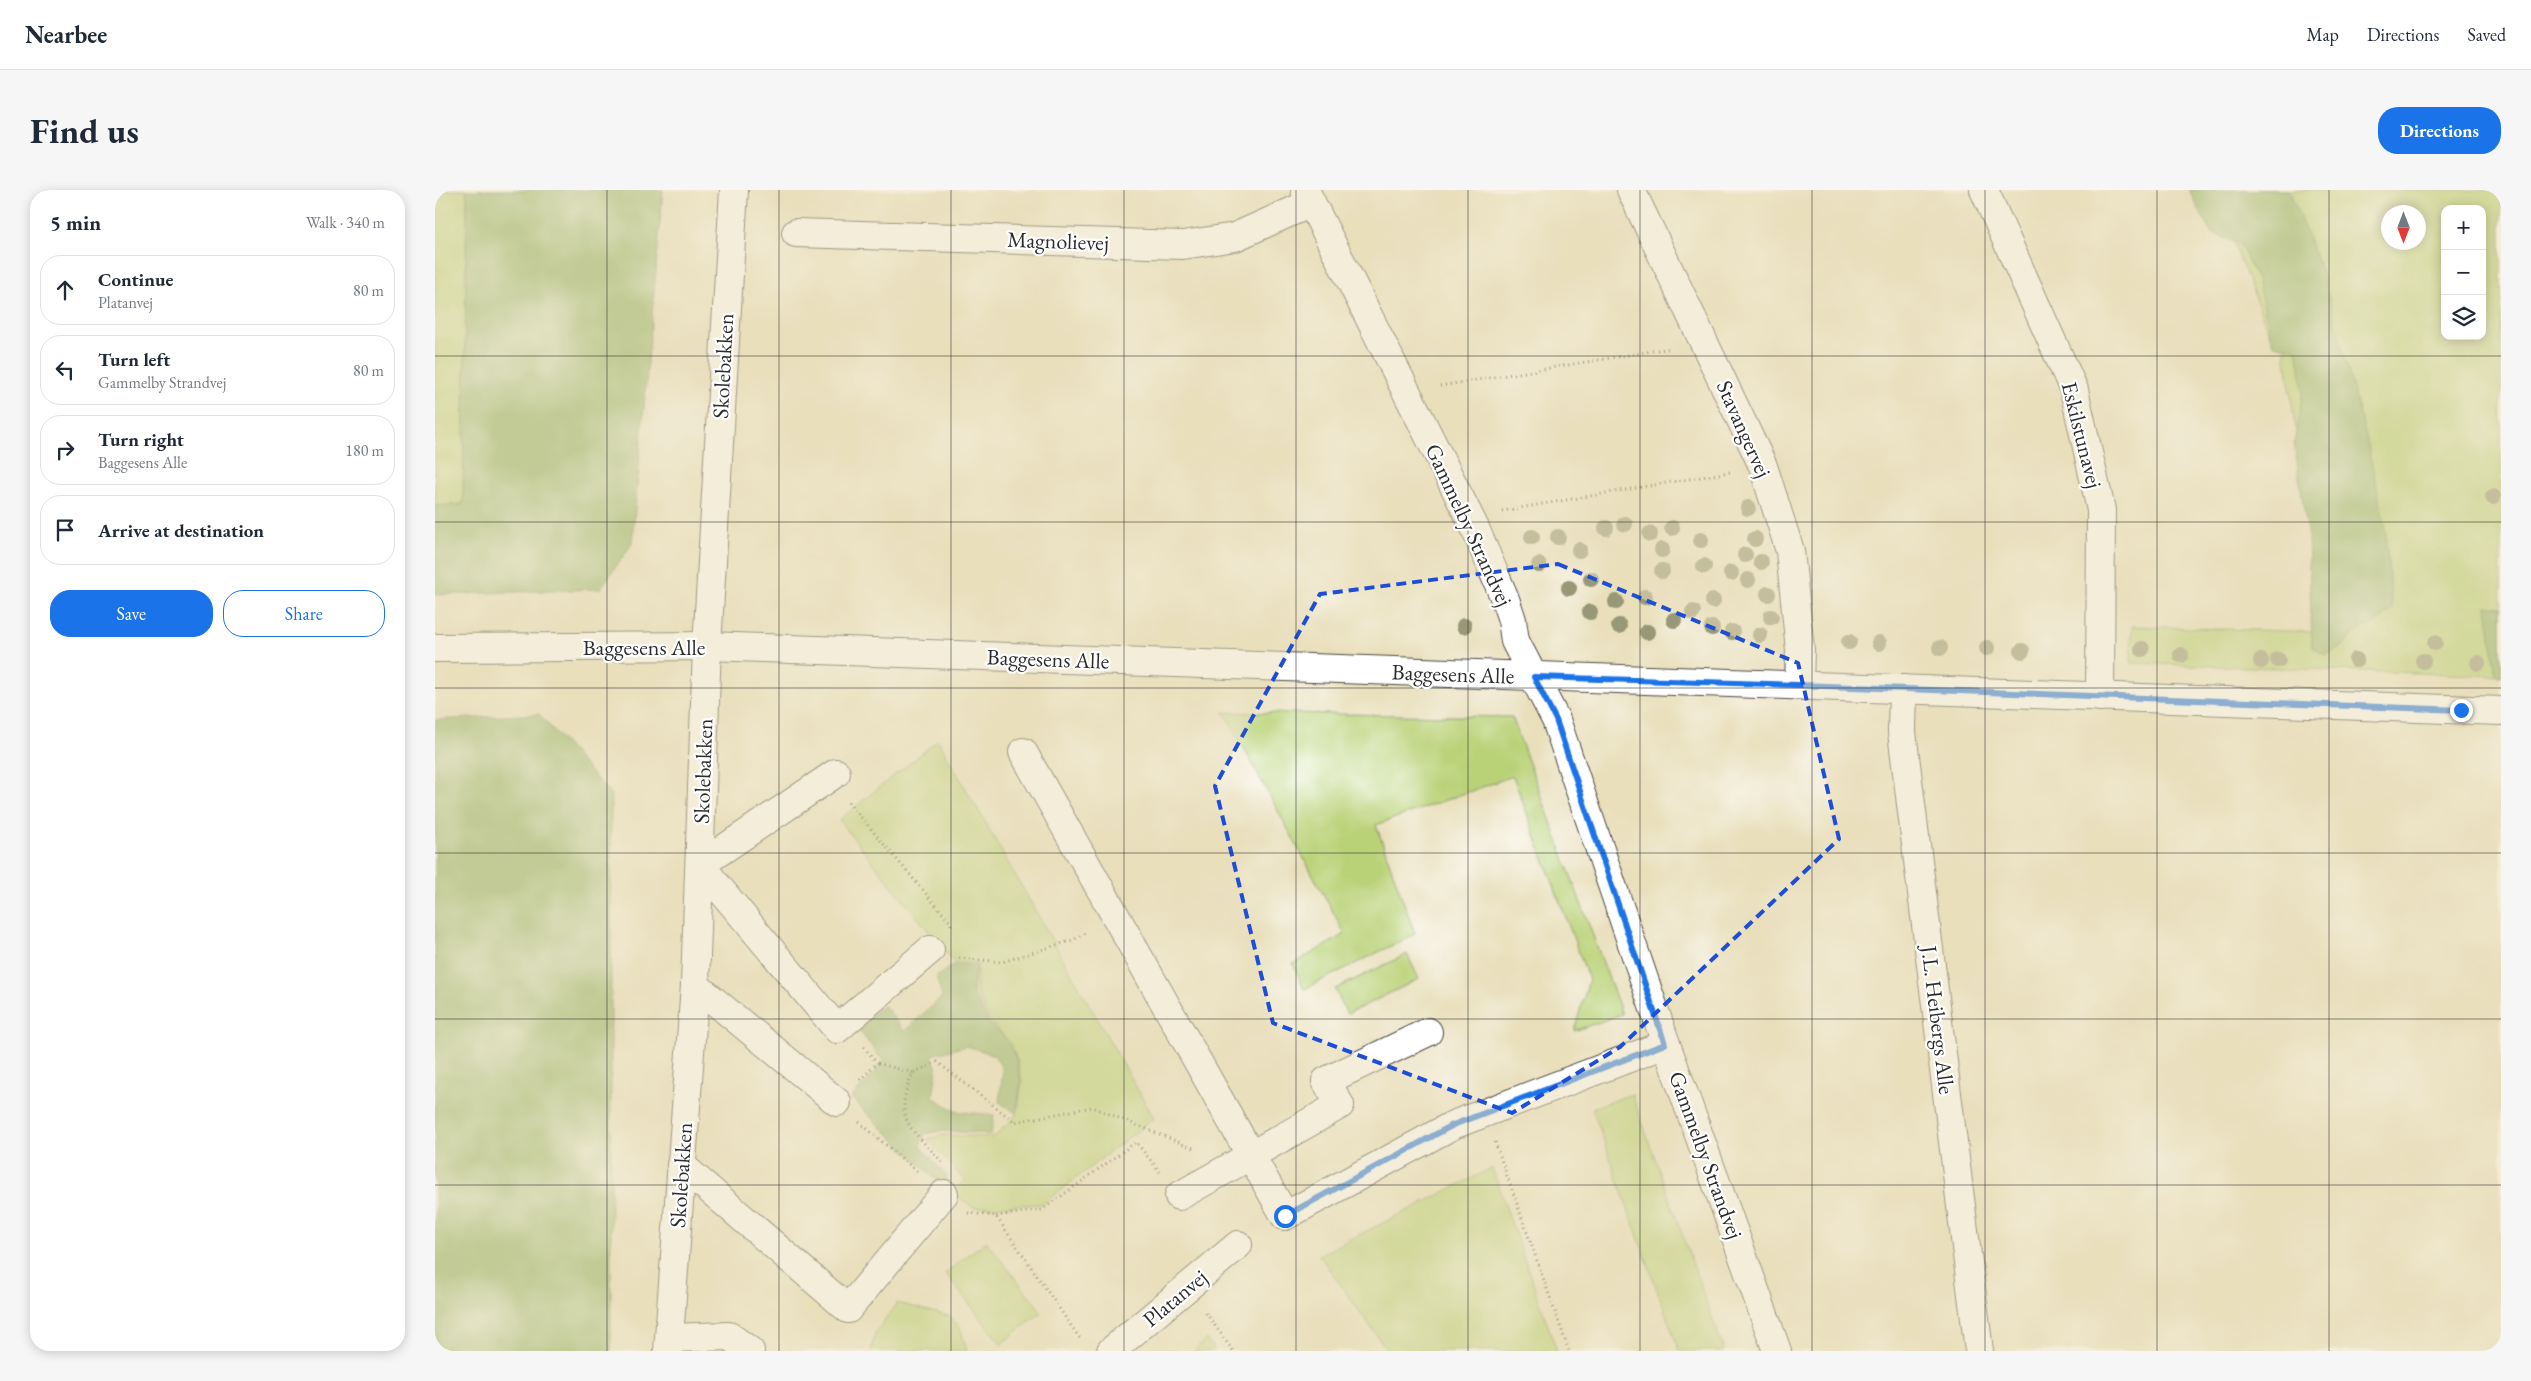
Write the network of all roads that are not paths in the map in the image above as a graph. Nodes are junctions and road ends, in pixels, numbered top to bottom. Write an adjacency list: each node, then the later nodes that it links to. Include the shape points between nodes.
1 (734, 190): 6 (street, Skolebakken)
2 (1631, 190): 9 (street, Stavangervej, via 1763,466 1790,551 1800,650)
3 (1984, 190): 11 (street, Eskilstunavej, via 2076,400 2101,510)
4 (1308, 196): 5 (street, Magnolievej, via 1235,237 1183,245); 8 (street, Gammelby Strandvej, via 1469,517 1505,599 1515,641)
5 (796, 233)
6 (707, 646): 7 (street, Baggesens Alle); 8 (street, Baggesens Alle); 15 (street, Skolebakken)
7 (435, 648)
8 (1534, 677): 9 (street, Baggesens Alle); 19 (street, Gammelby Strandvej, via 1556,720)
9 (1799, 685): 10 (street, Baggesens Alle)
10 (1903, 689): 11 (street, Baggesens Alle); 30 (street, J.L. Heibergs Alle, via 1902,732)
11 (2100, 697): 12 (street, Baggesens Alle)
12 (2501, 712)
13 (1023, 752): 21 (street, via 1116,916)
14 (832, 776): 15 (street)
15 (700, 865): 16 (street, via 837,1029); 17 (street, Skolebakken)
16 (939, 953)
17 (695, 985): 20 (street); 22 (street, Skolebakken)
18 (1428, 1032): 21 (street, via 1326,1081 1340,1105)
19 (1665, 1044): 21 (street, via 1453,1125 1285,1216); 29 (street, Gammelby Strandvej)
20 (837, 1102)
21 (1242, 1159): 24 (street)
22 (681, 1165): 23 (street, via 848,1308); 26 (street, Skolebakken)
23 (944, 1194)
24 (1179, 1196)
25 (1238, 1245): 28 (street, Platanvej)
26 (669, 1345): 27 (street, via 729,1336)
27 (750, 1351)
28 (1111, 1351)
29 (1777, 1351)
30 (1979, 1351)

